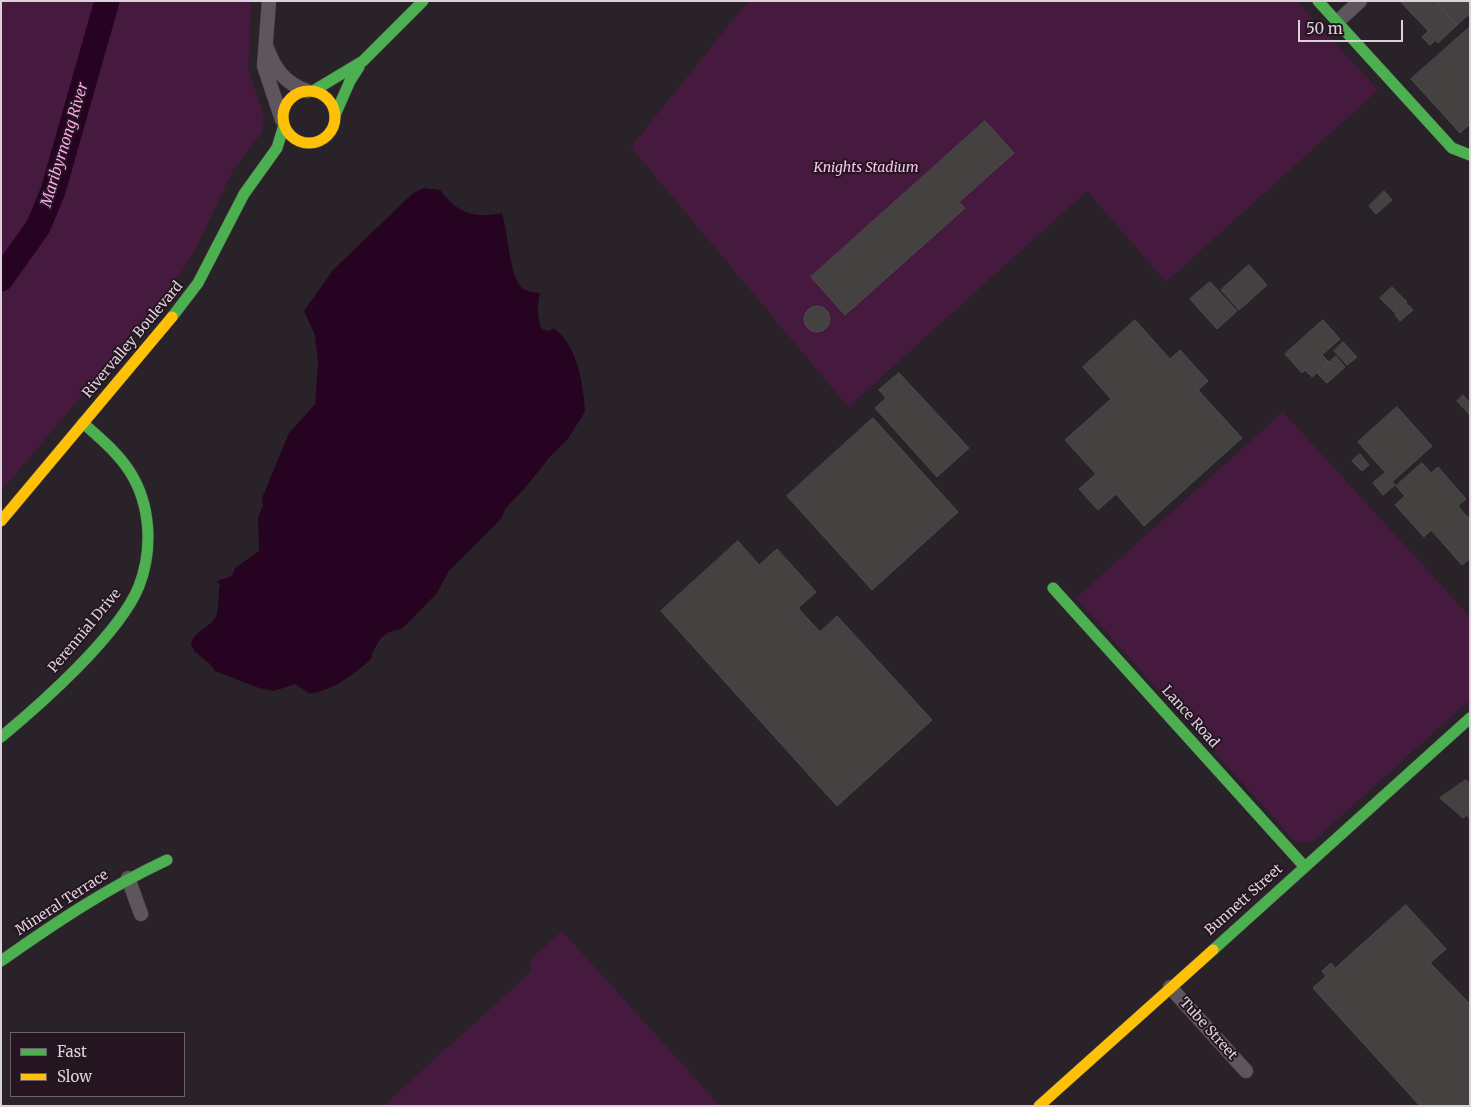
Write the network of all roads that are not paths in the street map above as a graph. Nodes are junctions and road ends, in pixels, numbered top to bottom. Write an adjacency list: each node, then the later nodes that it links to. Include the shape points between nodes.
1 (269, 1): 6 (street)
2 (422, 1): 7 (street)
3 (1318, 1): 5 (street)
4 (1360, 1): 5 (street)
5 (1337, 22): 12 (street, via 1452,148)
6 (267, 47): 8 (street, via 279,73 288,82); 10 (street, via 264,66)
7 (363, 61): 8 (street); 9 (street)
8 (310, 91): 9 (street, via 328,99); 10 (street, via 300,92 289,100)
9 (335, 115): 11 (street, via 331,132)
10 (283, 122): 11 (street, via 287,132 300,142); 13 (street, Rivervalley Boulevard, via 282,136)
11 (316, 142): 13 (street, Rivervalley Boulevard)
12 (1470, 155)
13 (268, 165): 14 (street, Rivervalley Boulevard, via 238,203 208,268 192,294)
14 (83, 424): 15 (street, Rivervalley Boulevard); 18 (street, Perennial Drive, via 123,461 140,492 148,531 143,573 134,595 100,640 56,688)
15 (1, 521)
16 (1053, 588): 20 (street, Lance Road)
17 (1470, 718): 20 (street, Bunnett Street)
18 (1, 736)
19 (167, 860): 21 (street, Mineral Terrace)
20 (1304, 866): 24 (street, Bunnett Street)
21 (128, 878): 22 (street); 23 (street, Mineral Terrace, via 80,906)
22 (142, 914)
23 (1, 962)
24 (1170, 987): 25 (street, Tube Street); 26 (street, Bunnett Street)
25 (1246, 1071)
26 (1039, 1106)

